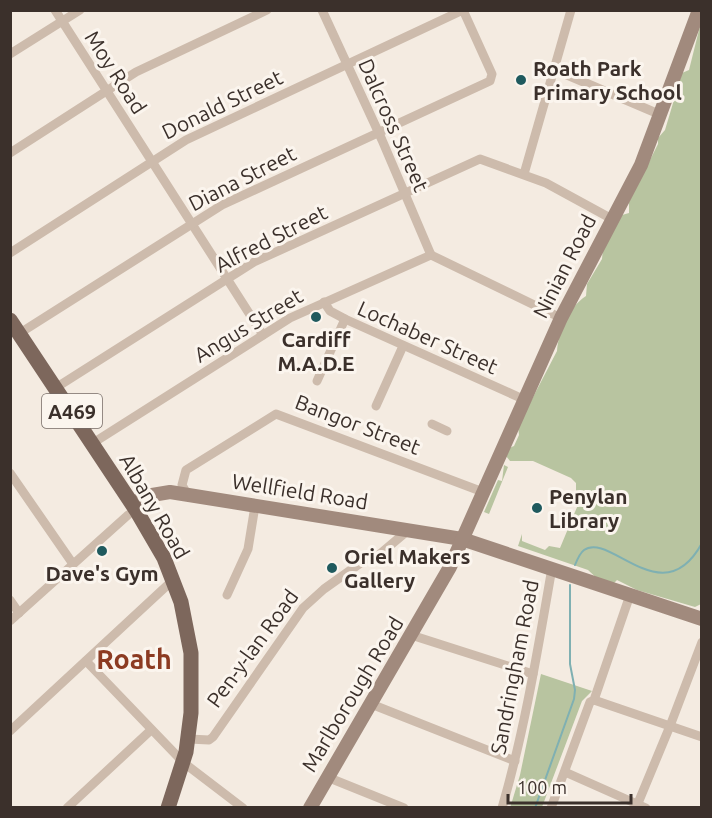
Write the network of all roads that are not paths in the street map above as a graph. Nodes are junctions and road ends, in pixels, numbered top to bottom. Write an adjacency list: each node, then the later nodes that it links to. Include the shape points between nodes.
1 (55, 10): 8 (street, Moy Road)
2 (80, 10): 8 (street)
3 (267, 10): 12 (street, via 136,72)
4 (322, 10): 10 (street, Dalcross Street)
5 (463, 10): 10 (street, Donald Street); 14 (street, Diana Street, via 492,79)
6 (571, 10): 11 (street)
7 (698, 11): 13 (street, Ninian Road)
8 (62, 21): 9 (street); 12 (street, Moy Road)
9 (10, 54)
10 (346, 64): 14 (street, Dalcross Street); 16 (street, Donald Street, via 186,140)
11 (553, 69): 13 (street); 17 (street)
12 (107, 91): 15 (street); 16 (street, Moy Road)
13 (661, 115): 19 (street, Ninian Road, via 641,165)
14 (379, 133): 18 (street, Dalcross Street); 20 (street, Diana Street, via 230,201)
15 (10, 153)
16 (153, 161): 20 (street, Moy Road); 21 (street, Donald Street)
17 (524, 174): 18 (street, Alfred Street, via 480,159); 19 (street)
18 (404, 194): 22 (street, Dalcross Street); 23 (street, Alfred Street, via 259,260)
19 (612, 219): 25 (street, Ninian Road)
20 (192, 223): 23 (street, Moy Road); 28 (street, Diana Street)
21 (10, 253)
22 (430, 255): 24 (street, Angus Street); 25 (street)
23 (228, 279): 29 (street, Moy Road); 32 (street, Alfred Street)
24 (324, 302): 26 (street, Lochaber Street, via 330,311); 29 (street, Angus Street)
25 (561, 318): 33 (street, Ninian Road)
26 (345, 319): 30 (street, Lochaber Street); 31 (street)
27 (10, 320): 28 (main road, Albany Road / A469)
28 (20, 333): 32 (main road, Albany Road / A469)
29 (263, 334): 37 (street, Angus Street)
30 (403, 346): 33 (street, Lochaber Street); 34 (street)
31 (317, 381)
32 (57, 387): 37 (main road, Albany Road / A469)
33 (522, 399): 39 (street, Ninian Road)
34 (376, 406)
35 (432, 424): 36 (street)
36 (447, 430)
37 (93, 443): 42 (main road, Albany Road / A469)
38 (10, 473): 45 (street)
39 (483, 492): 40 (street, Bangor Street, via 276,414 186,470 182,485); 44 (street, Ninian Road)
40 (187, 494): 41 (street, Wellfield Road); 42 (street, Wellfield Road, via 152,495)
41 (255, 506): 43 (street, Wellfield Road); 48 (street, via 248,549)
42 (127, 513): 45 (street); 47 (main road, Albany Road / A469)
43 (405, 531): 44 (street, Wellfield Road); 64 (street, Pen-y-lan Road, via 380,554 369,557 330,584 303,608 213,737)
44 (462, 539): 46 (street); 54 (street, Marlborough Road)
45 (73, 564): 51 (street)
46 (552, 568): 49 (street); 57 (street, Sandringham Road)
47 (173, 580): 56 (street); 64 (main road, Albany Road / A469, via 191,653)
48 (227, 595)
49 (630, 595): 52 (street); 58 (street)
50 (10, 600): 51 (street)
51 (20, 613): 53 (street)
52 (702, 619)
53 (10, 621)
54 (411, 635): 57 (street); 59 (street, Marlborough Road)
55 (702, 642): 60 (street)
56 (86, 661): 61 (street); 62 (street)
57 (533, 674): 65 (street, Sandringham Road)
58 (594, 700): 60 (street); 67 (street)
59 (371, 704): 65 (street); 68 (street, Marlborough Road)
60 (670, 726): 63 (street); 69 (street)
61 (151, 730): 66 (street); 70 (street)
62 (10, 731)
63 (702, 737)
64 (189, 739): 66 (main road, Albany Road / A469)
65 (515, 761): 75 (street, Sandringham Road)
66 (184, 763): 71 (main road, Albany Road / A469); 72 (street)
67 (565, 772): 69 (street); 76 (street)
68 (327, 777): 73 (street, Marlborough Road); 74 (street)
69 (640, 806)
70 (67, 807)
71 (168, 807)
72 (243, 807)
73 (310, 807)
74 (404, 807)
75 (502, 807)
76 (551, 807)

